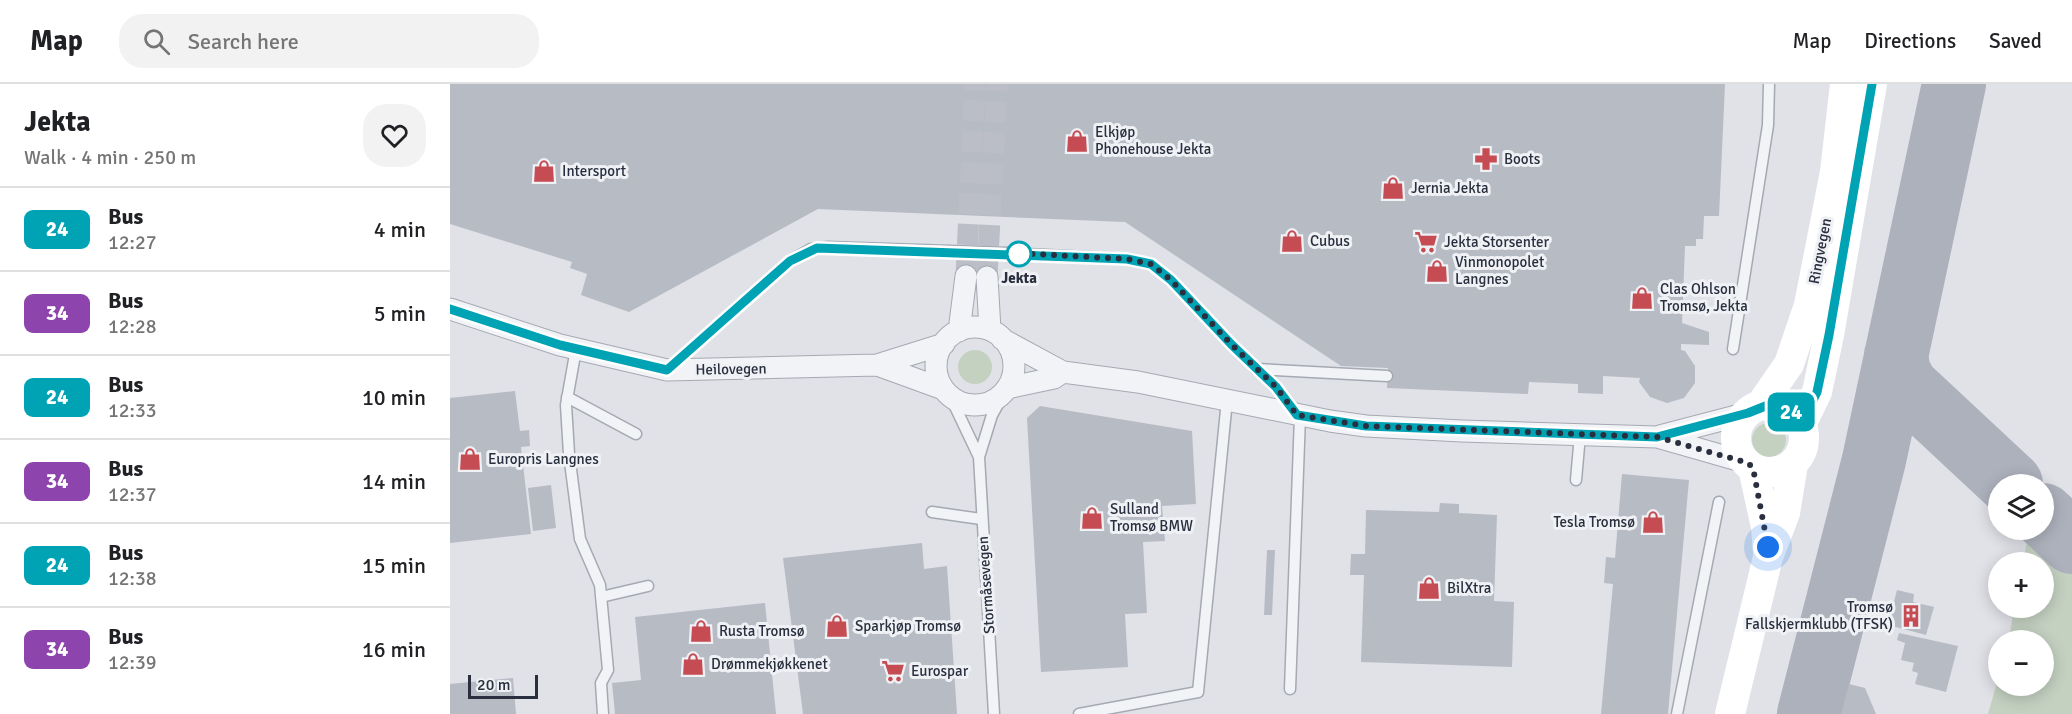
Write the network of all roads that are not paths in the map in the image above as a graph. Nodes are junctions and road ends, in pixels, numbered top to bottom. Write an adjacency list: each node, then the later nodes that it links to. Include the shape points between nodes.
1 (1769, 84): 8 (lane, via 1768,125)
2 (1845, 84): 18 (street, Ringvegen, via 1834,172 1809,305 1789,364)
3 (1872, 84): 20 (street, Ringvegen, via 1829,335 1817,392)
4 (450, 309): 7 (street, Heilovegen)
5 (996, 335): 6 (street, via 978,328); 6 (street, via 976,277); 12 (street); 14 (street, via 1011,351 1014,366)
6 (951, 337): 9 (street); 15 (street, via 938,356 936,369)
7 (576, 349): 11 (street, Heilovegen); 16 (lane)
8 (1733, 349)
9 (877, 365): 11 (street, Heilovegen); 15 (street)
10 (1256, 369): 11 (lane, bridge, via 1151,264 1127,259 828,247 800,254); 13 (lane); 19 (lane)
11 (667, 370)
12 (1063, 372): 14 (street, via 1054,378); 17 (street)
13 (1387, 376)
14 (1007, 389): 15 (street, via 991,402 979,405 967,405); 24 (lane, via 992,415)
15 (946, 392): 24 (lane)
16 (567, 397): 21 (lane); 33 (lane, via 569,454 580,539 600,585)
17 (1227, 400): 19 (street); 37 (lane, via 1198,692)
18 (1754, 410): 20 (street, via 1784,408); 23 (street); 26 (street, via 1740,424 1737,438 1739,452)
19 (1298, 416): 22 (street, via 1366,426); 34 (lane)
20 (1801, 425): 25 (street, via 1803,446)
21 (636, 434)
22 (1580, 435): 23 (street); 27 (lane)
23 (1657, 437): 26 (street)
24 (979, 457): 30 (lane, Stormåsevegen)
25 (1793, 464): 26 (street, via 1774,472); 31 (street, via 1785,513)
26 (1750, 465): 31 (street, via 1766,527)
27 (1576, 480)
28 (1719, 502): 38 (lane)
29 (932, 512): 30 (lane)
30 (981, 519): 36 (lane, Stormåsevegen)
31 (1768, 557): 39 (street)
32 (648, 586): 33 (lane)
33 (601, 597): 35 (lane, via 608,670 601,683)
34 (1290, 689)
35 (603, 714)
36 (994, 714)
37 (1079, 714)
38 (1677, 714)
39 (1730, 714)

